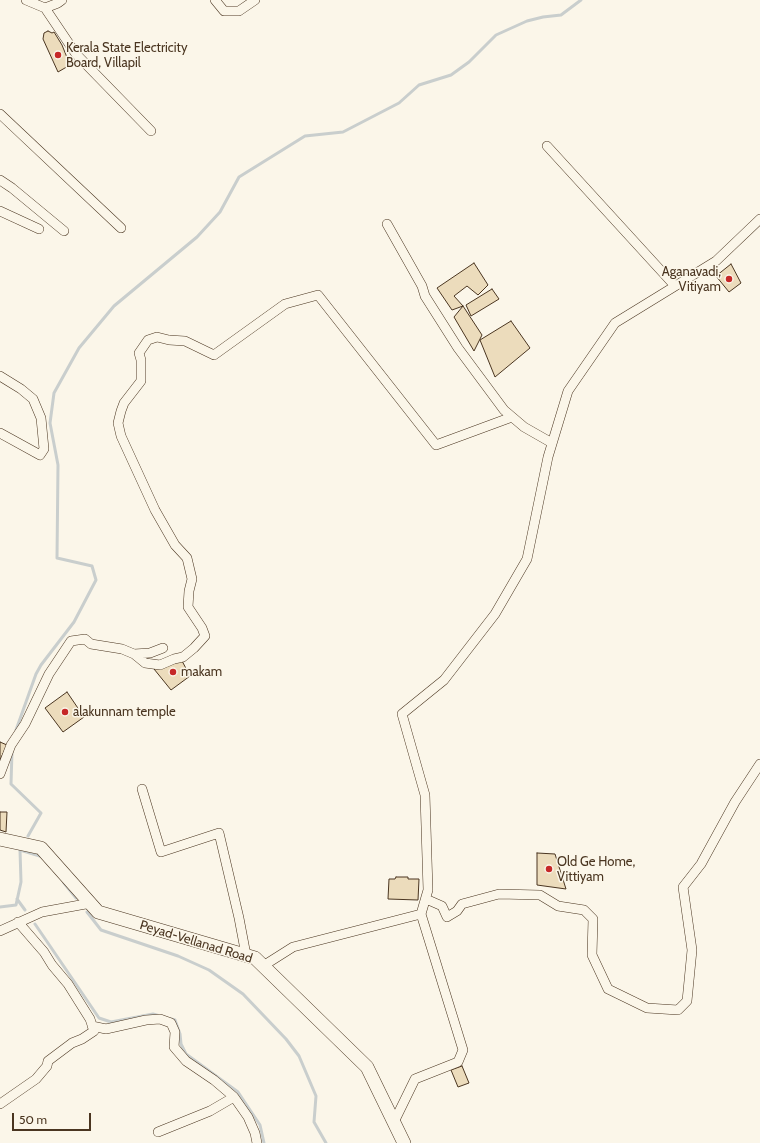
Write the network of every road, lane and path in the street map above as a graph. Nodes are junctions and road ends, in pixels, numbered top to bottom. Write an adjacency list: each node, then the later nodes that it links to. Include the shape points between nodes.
1 (26, 0): 5 (street)
2 (62, 0): 5 (street)
3 (215, 0): 4 (street, via 224,11 239,11)
4 (255, 0)
5 (45, 8): 7 (street, via 76,54)
6 (0, 114): 13 (street)
7 (151, 131)
8 (547, 146): 16 (street)
9 (0, 180): 15 (street)
10 (0, 211): 14 (street)
11 (760, 219): 16 (street, via 716,261)
12 (387, 224): 18 (street, via 422,286 425,296 458,348)
13 (121, 228)
14 (39, 229)
15 (64, 230)
16 (675, 286): 20 (street, via 615,323 568,391)
17 (0, 376): 19 (street, via 33,399 41,418 44,449 40,454)
18 (512, 417): 20 (street); 22 (street, via 436,444 318,295 285,304 214,354 185,341 157,337 148,340 139,353 140,381 124,403 118,423 127,450 155,510 175,545 187,558 192,579 188,608 205,636 189,653 160,666 145,663)
19 (0, 433)
20 (552, 443): 27 (street, via 527,559 495,614 444,680 402,714 425,796 428,890)
21 (163, 648): 22 (street, via 150,653)
22 (134, 654): 24 (street, via 114,647 91,644 85,639 70,641 49,674)
23 (760, 764): 27 (street, via 735,802 701,864 683,887 692,950 687,1001 678,1010 647,1008 608,989 592,955 593,919 584,910 558,906 540,895 499,894 462,904 457,911 447,917 442,906)
24 (0, 774)
25 (142, 789): 32 (street, via 161,852 218,833)
26 (0, 839): 28 (main road, Peyad-Vellanad Road, via 41,848)
27 (426, 899): 29 (street)
28 (90, 903): 30 (street, via 42,912); 32 (main road, Peyad-Vellanad Road, via 98,912)
29 (421, 914): 33 (street, via 292,947); 37 (street, via 463,1050 458,1062 416,1079)
30 (18, 922): 31 (street); 34 (street, via 68,984)
31 (0, 931)
32 (246, 955): 33 (main road, Peyad-Vellanad Road, via 255,958)
33 (263, 966): 37 (main road, Peyad-Vellanad Road, via 367,1067)
34 (92, 1026): 35 (street, via 106,1029 160,1019 171,1023 175,1032 174,1047 186,1061); 36 (street, via 94,1031 53,1057 36,1079)
35 (234, 1097): 38 (street, via 210,1111); 39 (street, via 248,1117)
36 (0, 1104)
37 (394, 1122): 40 (main road, Peyad-Vellanad Road)
38 (158, 1132)
39 (257, 1143)
40 (404, 1143)

